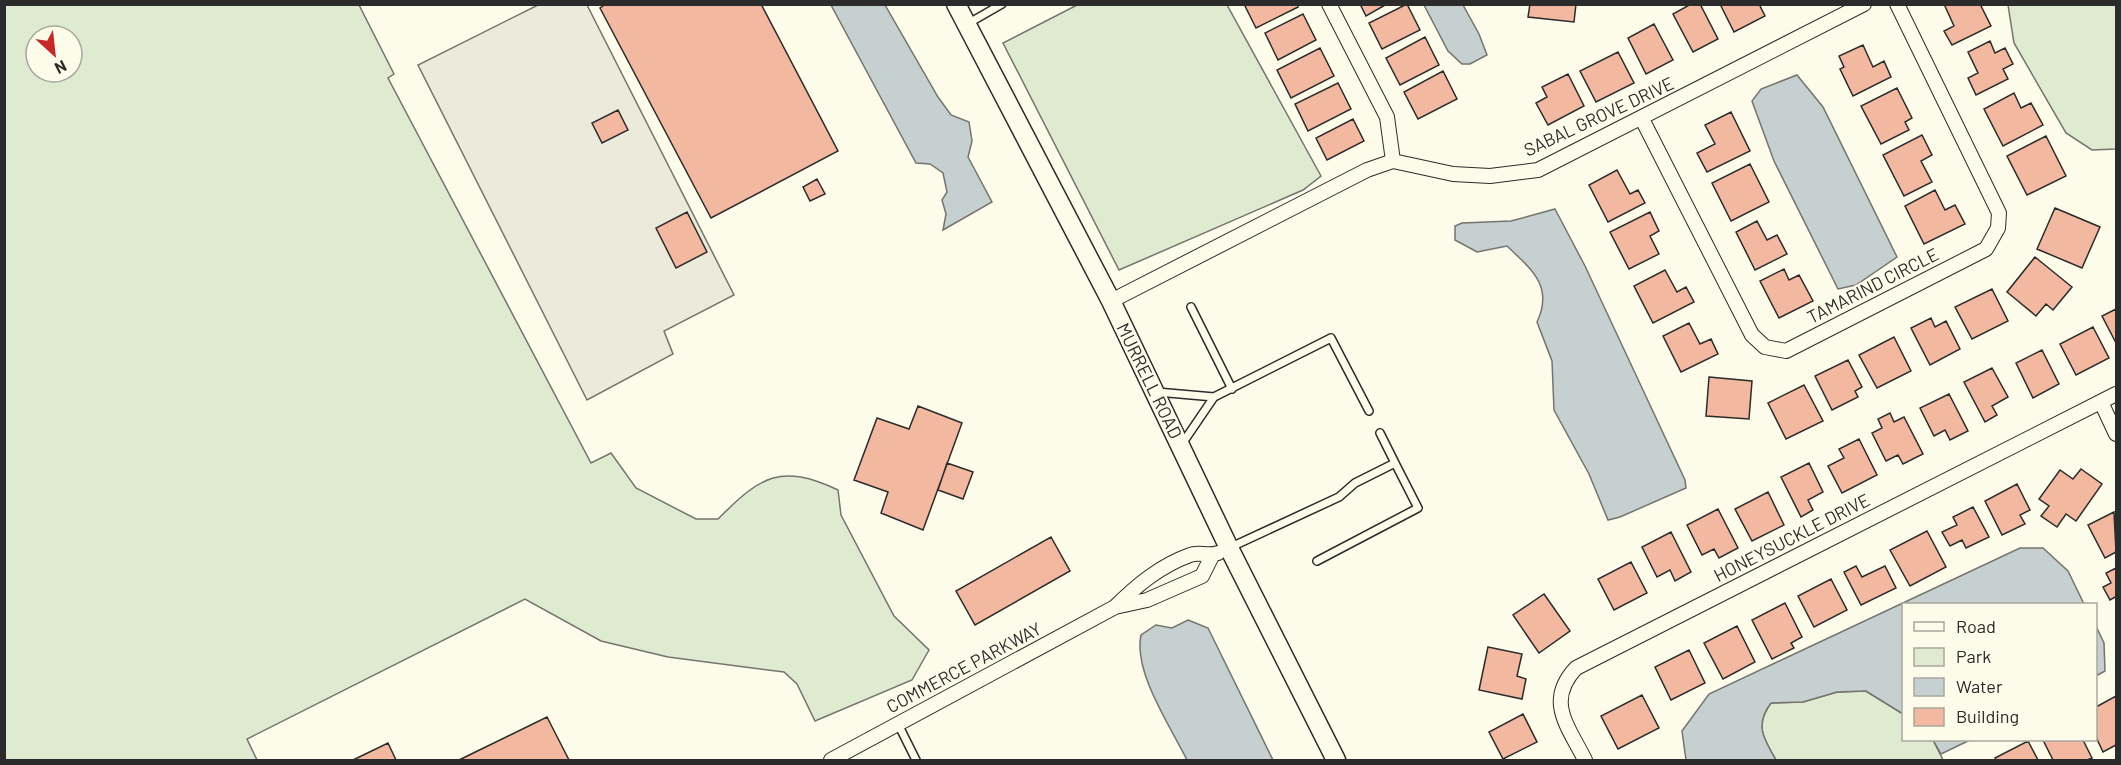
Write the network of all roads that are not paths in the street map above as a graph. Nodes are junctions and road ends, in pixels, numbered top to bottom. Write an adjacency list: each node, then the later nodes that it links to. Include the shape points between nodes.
1 (956, 4): 6 (street, MURRELL ROAD)
2 (1002, 4): 6 (lane)
3 (1329, 4): 8 (street, via 1388,117)
4 (1863, 4): 7 (street, SABAL GROVE DRIVE)
5 (1897, 4): 7 (street, TAMARIND CIRCLE, via 1999,213 1998,228 1986,249 1786,351 1765,347 1752,335)
6 (966, 24): 9 (street, MURRELL ROAD)
7 (1642, 119): 8 (street, SABAL GROVE DRIVE, via 1538,170 1490,176 1453,174)
8 (1393, 161): 9 (street, via 1367,170)
9 (1111, 301): 12 (street, MURRELL ROAD)
10 (1191, 307): 11 (lane)
11 (1232, 389): 14 (lane); 16 (lane, via 1331,338)
12 (1155, 392): 14 (lane); 19 (street, MURRELL ROAD)
13 (2116, 394): 15 (street, HONEYSUCKLE DRIVE)
14 (1215, 398): 19 (lane)
15 (2101, 402): 18 (street); 28 (street, HONEYSUCKLE DRIVE, via 1576,668 1564,681 1559,698)
16 (1369, 411)
17 (1380, 433): 20 (lane)
18 (2116, 434)
19 (1181, 446): 21 (street, MURRELL ROAD)
20 (1395, 463): 21 (lane, via 1355,483 1339,497); 22 (lane, via 1418,508)
21 (1221, 552): 23 (street, COMMERCE PARKWAY, via 1202,576 1147,600); 23 (street, COMMERCE PARKWAY, via 1192,554 1182,559 1142,580); 27 (street, MURRELL ROAD)
22 (1317, 561)
23 (1115, 607): 24 (street, COMMERCE PARKWAY)
24 (898, 724): 25 (street, COMMERCE PARKWAY); 26 (lane)
25 (831, 760)
26 (916, 760)
27 (1336, 760)
28 (1585, 760)

